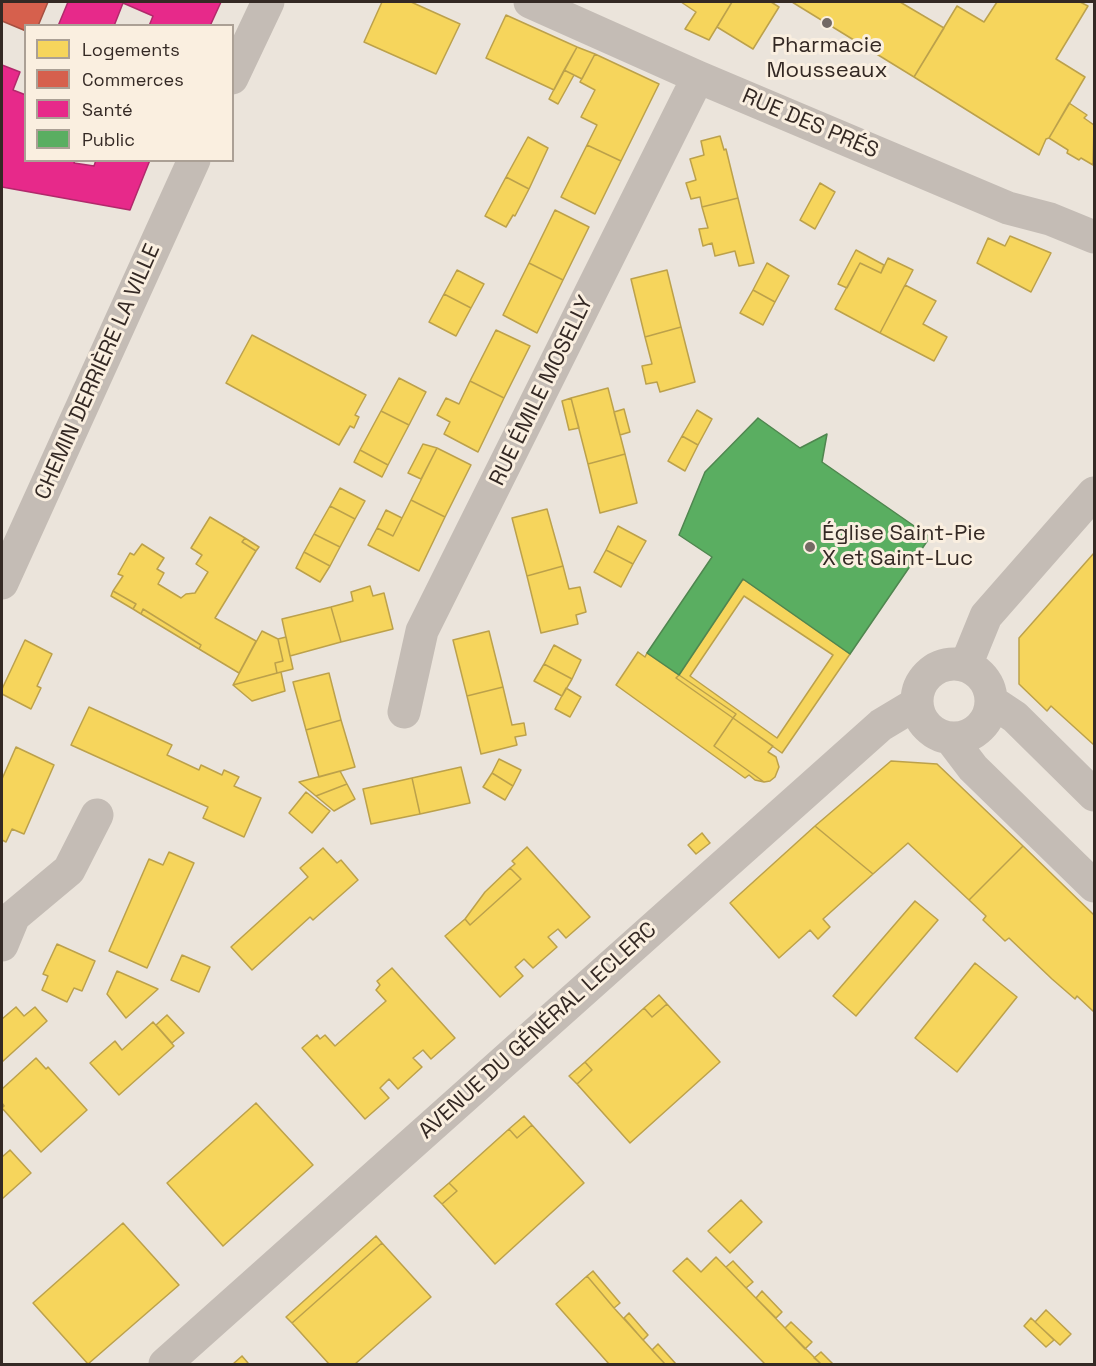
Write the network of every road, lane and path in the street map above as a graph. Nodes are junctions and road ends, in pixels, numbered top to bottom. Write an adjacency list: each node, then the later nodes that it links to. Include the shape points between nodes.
1 (268, 2): 3 (street)
2 (530, 2): 4 (street, RUE DES PRÉS)
3 (234, 74)
4 (698, 77): 6 (street, RUE DES PRÉS, via 1008,208); 12 (street, RUE ÉMILE MOSELLY, via 422,631)
5 (193, 162): 8 (street, CHEMIN DERRIÈRE LA VILLE)
6 (1095, 237)
7 (1095, 493): 9 (street, via 986,616)
8 (2, 583)
9 (966, 665): 10 (street, via 979,673 989,687); 11 (street, via 951,663 924,677)
10 (991, 701): 13 (street, via 987,718 976,731); 14 (street, via 1015,717)
11 (916, 704): 13 (street, via 922,721); 18 (street, AVENUE DU GÉNÉRAL LECLERC, via 880,725)
12 (404, 712)
13 (951, 739): 16 (street, via 973,768)
14 (1095, 795)
15 (97, 815): 17 (street, via 69,870 14,916)
16 (1095, 886)
17 (2, 945)
18 (165, 1365)

